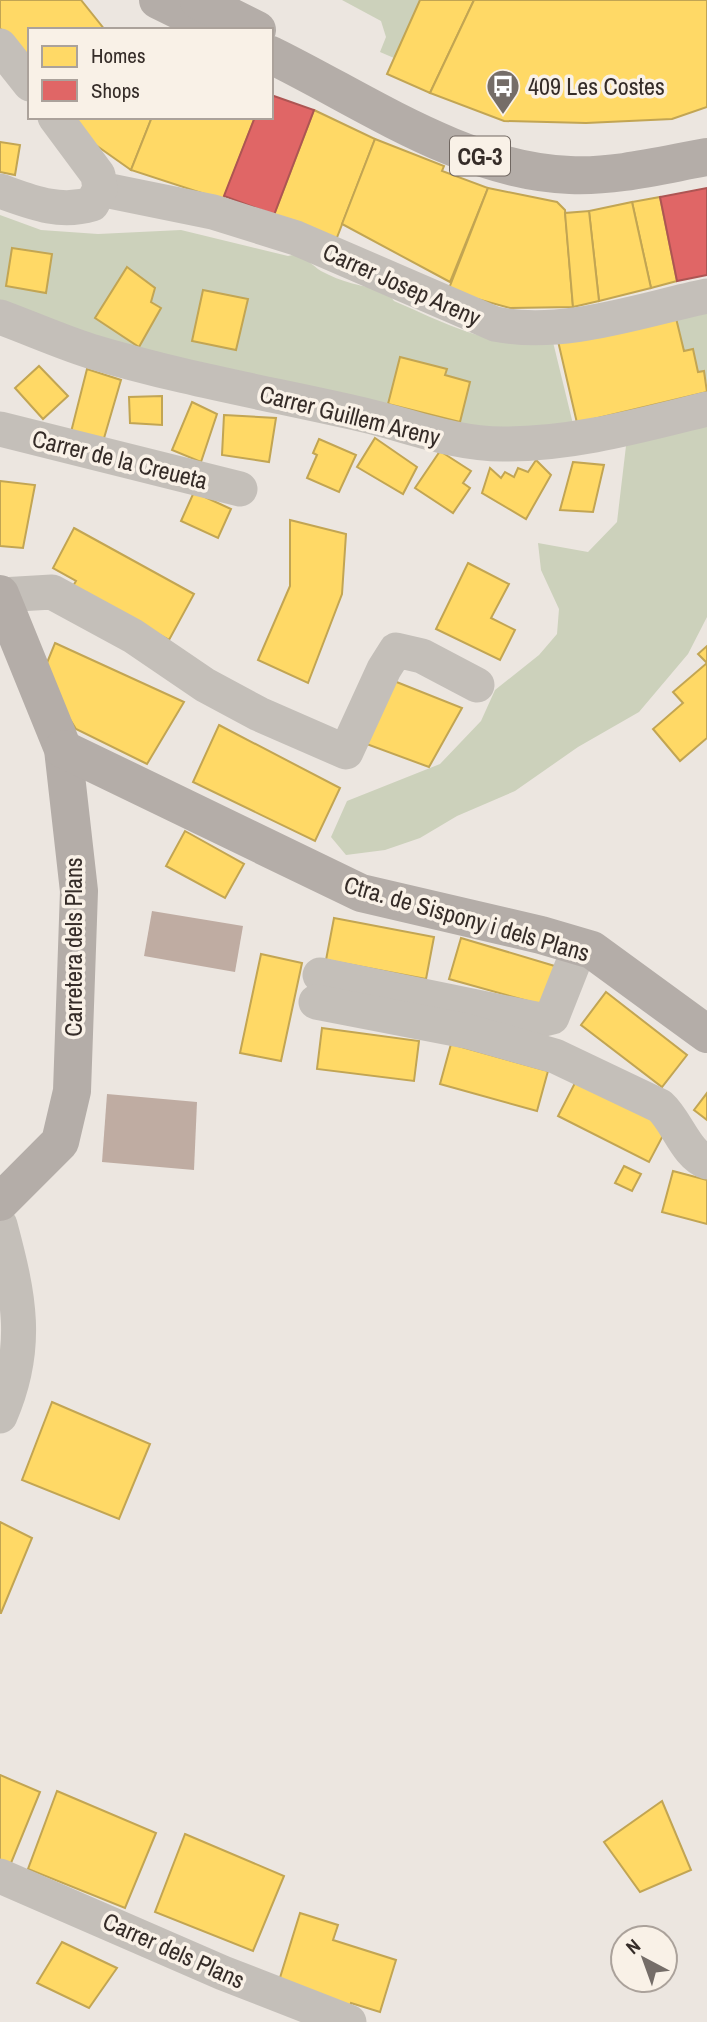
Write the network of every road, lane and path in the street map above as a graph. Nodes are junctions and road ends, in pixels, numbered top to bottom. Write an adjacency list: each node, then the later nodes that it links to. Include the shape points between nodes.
1 (158, 0): 3 (main road)
2 (198, 0): 4 (main road)
3 (215, 28)
4 (253, 28)
5 (273, 38): 10 (main road, CG-3, via 410,107 521,149 563,157 607,157)
6 (0, 46): 8 (street)
7 (273, 56): 11 (main road, CG-3, via 446,143 510,166 589,176)
8 (28, 81)
9 (57, 119): 12 (street, via 90,162)
10 (707, 139)
11 (707, 157)
12 (100, 189): 13 (street, via 92,204 73,209 42,206); 14 (street, Carrer Josep Areny, via 213,212 275,231 495,324 520,330 586,322)
13 (0, 191)
14 (707, 296)
15 (0, 317): 16 (street, Carrer Guillem Areny, via 89,351 465,443 562,438 625,429)
16 (707, 409)
17 (0, 429): 18 (street, Carrer de la Creueta)
18 (240, 489)
19 (0, 595): 20 (street, via 52,593 133,636 205,685 346,752 397,650 422,656); 21 (main road, Carretera dels Plans)
20 (477, 685)
21 (63, 750): 22 (main road, Ctra. de Sispony i dels Plans, via 361,893); 26 (main road, Carretera dels Plans, via 79,891 72,1091 60,1142)
22 (592, 953): 23 (main road, Ctra. de Sispony i dels Plans); 24 (street); 24 (street, via 552,1017 540,1020 318,989)
23 (707, 1034)
24 (555, 1056): 25 (street, via 660,1106 671,1115 688,1147)
25 (707, 1162)
26 (0, 1202)
27 (0, 1225): 28 (street, via 13,1272 21,1341 11,1390)
28 (0, 1416)
29 (0, 1877): 30 (street, Carrer dels Plans)
30 (349, 2022)

